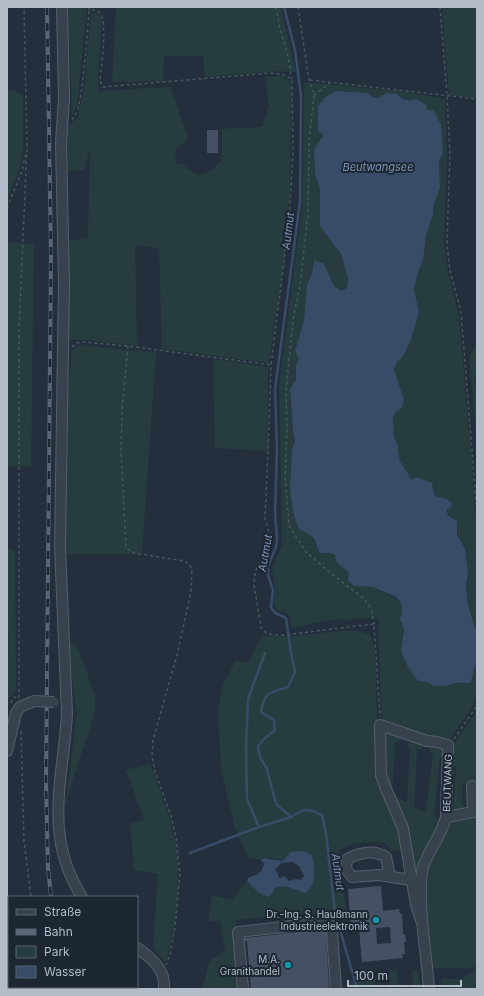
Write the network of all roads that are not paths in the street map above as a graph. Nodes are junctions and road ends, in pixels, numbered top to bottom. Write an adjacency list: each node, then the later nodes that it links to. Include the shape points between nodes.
1 (62, 7): 2 (street, via 64,284 60,547)
2 (66, 703): 3 (street, bridge, via 34,701 20,707 16,713); 8 (street, via 66,737 57,801 58,833 65,861)
3 (7, 751)
4 (472, 786): 5 (street, via 473,812)
5 (446, 817): 7 (street, BEUTWANG, via 448,745 427,742 380,725 381,775 403,828); 9 (street, BEUTWANG, via 423,868)
6 (390, 877): 7 (street)
7 (411, 880): 9 (street, BEUTWANG)
8 (81, 896)
9 (421, 920): 14 (street, BEUTWANG)
10 (138, 949): 11 (street, via 156,963 163,977)
11 (164, 989)
12 (243, 989): 13 (street, via 238,932 326,922 332,932)
13 (336, 989)
14 (429, 989)

